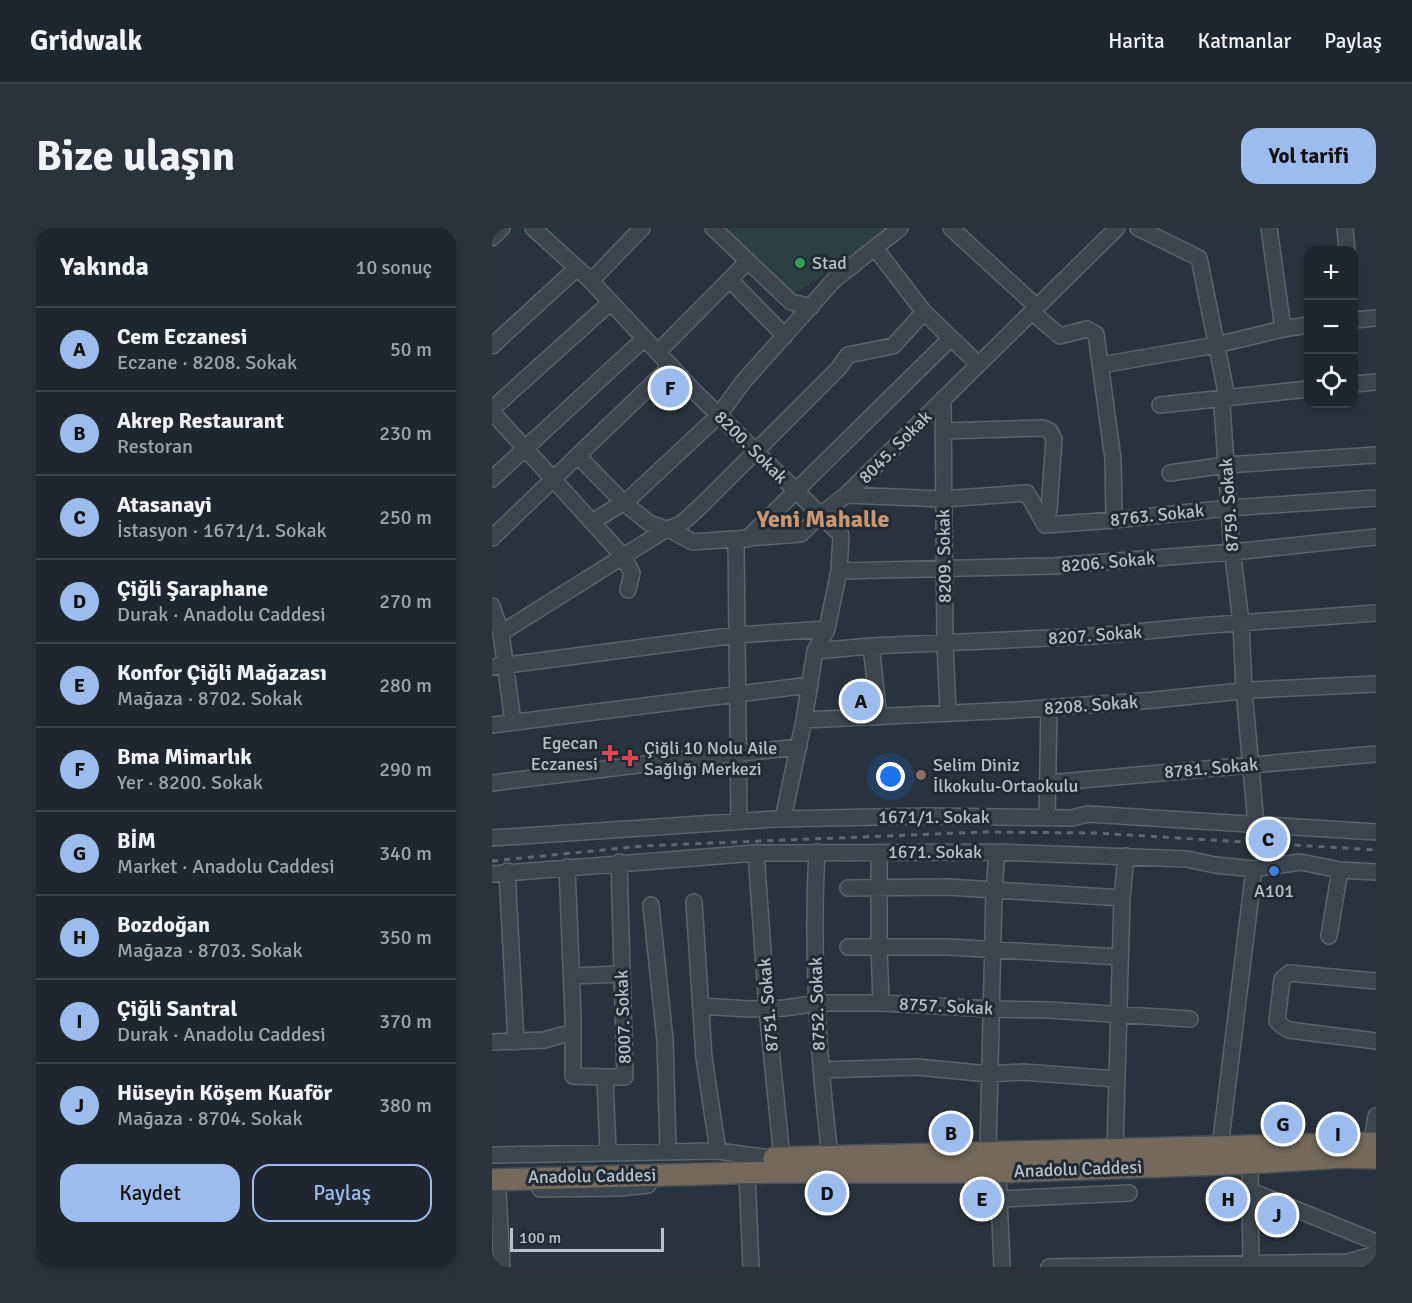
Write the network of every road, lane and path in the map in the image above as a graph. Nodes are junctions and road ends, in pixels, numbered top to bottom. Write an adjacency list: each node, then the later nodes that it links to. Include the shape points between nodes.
1 (502, 228): 11 (street)
2 (533, 228): 15 (street, 8200. Sokak)
3 (642, 228): 17 (street)
4 (713, 228): 14 (street)
5 (900, 228): 13 (street)
6 (951, 228): 20 (street)
7 (1138, 228): 29 (street, 8759. Sokak, via 1198,258)
8 (1269, 228): 25 (street)
9 (1345, 228): 12 (street)
10 (1110, 231): 20 (street, 8045. Sokak)
11 (492, 237)
12 (1347, 246)
13 (875, 248): 19 (street, via 834,280); 21 (street)
14 (748, 261): 16 (street); 19 (street, via 791,302)
15 (577, 268): 17 (street, 8200. Sokak); 30 (street)
16 (730, 280): 26 (street); 31 (street)
17 (591, 281): 18 (street, 8200. Sokak)
18 (611, 302): 27 (street, 8200. Sokak); 41 (street)
19 (811, 307): 26 (street)
20 (1034, 310): 32 (street, 8045. Sokak); 33 (street, via 1060,336 1093,331)
21 (924, 312): 28 (street); 45 (street, via 893,346 848,355)
22 (1376, 318): 23 (street)
23 (1358, 320)
24 (1304, 326): 25 (street)
25 (1283, 329): 29 (street)
26 (785, 336): 42 (street)
27 (645, 338): 31 (street, 8200. Sokak); 44 (street)
28 (951, 338): 32 (street); 52 (street)
29 (1216, 345): 33 (street); 38 (street, 8759. Sokak)
30 (492, 346)
31 (658, 352): 34 (street, 8200. Sokak)
32 (978, 364): 39 (street, 8045. Sokak)
33 (1101, 364): 59 (street, via 1113,459)
34 (671, 366): 42 (street, 8200. Sokak); 47 (street)
35 (1376, 382): 36 (street)
36 (1358, 384)
37 (1304, 389): 38 (street)
38 (1227, 397): 40 (street); 48 (street, 8759. Sokak, via 1222,405)
39 (943, 399): 43 (street, 8209. Sokak); 53 (street, 8045. Sokak)
40 (1160, 405)
41 (492, 411): 44 (street)
42 (719, 415): 45 (street, 8200. Sokak); 56 (street)
43 (943, 430): 54 (street, 8209. Sokak); 61 (street, via 1050,431 1054,439)
44 (525, 448): 50 (street); 51 (street)
45 (755, 452): 52 (street, 8200. Sokak); 62 (street, via 681,524)
46 (1376, 455): 48 (street)
47 (578, 456): 51 (street); 56 (street, 8045. Sokak)
48 (1226, 465): 49 (street); 57 (street, 8759. Sokak)
49 (1170, 472)
50 (492, 479)
51 (553, 480): 60 (street); 64 (street)
52 (795, 492): 58 (street, 8200. Sokak); 65 (street)
53 (846, 495): 54 (street); 58 (street, 8045. Sokak)
54 (943, 498): 61 (street, via 1028,493); 68 (street, 8209. Sokak)
55 (1376, 498): 57 (street, 8763. Sokak)
56 (624, 502): 60 (street); 62 (street, 8045. Sokak, via 649,523)
57 (1229, 508): 59 (street, 8763. Sokak); 66 (street, 8759. Sokak)
58 (819, 516): 65 (street, 8045. Sokak, via 801,534); 69 (street, 8200. Sokak, via 842,536)
59 (1114, 520): 61 (street, 8763. Sokak)
60 (591, 522): 67 (street)
61 (1046, 525)
62 (665, 530): 65 (street, 8045. Sokak, via 693,542); 67 (street)
63 (1376, 537): 66 (street, 8206. Sokak)
64 (492, 538)
65 (741, 539): 76 (street)
66 (1233, 552): 68 (street, 8206. Sokak, via 1053,566); 73 (street, 8759. Sokak)
67 (622, 556): 70 (street, via 632,573); 75 (street)
68 (945, 567): 69 (street, 8206. Sokak); 77 (street, 8209. Sokak)
69 (839, 571): 74 (street, 8200. Sokak)
70 (628, 590)
71 (492, 606): 75 (street)
72 (1376, 613): 73 (street, 8207. Sokak)
73 (1241, 623): 77 (street, 8207. Sokak, via 1094,636); 83 (street, 8759. Sokak)
74 (827, 629): 76 (street); 79 (street, 8200. Sokak)
75 (501, 633): 80 (street)
76 (737, 635): 80 (street); 84 (street)
77 (945, 643): 78 (street, 8207. Sokak); 86 (street, 8209. Sokak)
78 (871, 645): 79 (street, 8207. Sokak); 87 (street)
79 (815, 651): 82 (street, 8200. Sokak)
80 (499, 666): 89 (street)
81 (1376, 684): 83 (street, 8208. Sokak)
82 (810, 685): 84 (street); 88 (street, 8200. Sokak)
83 (1244, 690): 85 (street, 8208. Sokak); 94 (street, 8759. Sokak)
84 (738, 694): 89 (street); 92 (street)
85 (1049, 708): 86 (street, 8208. Sokak); 96 (street)
86 (948, 713): 87 (street, 8208. Sokak)
87 (879, 717): 88 (street, 8208. Sokak)
88 (804, 720): 91 (street, 8200. Sokak)
89 (513, 722): 90 (street)
90 (492, 725)
91 (799, 747): 92 (street); 98 (street, 8200. Sokak)
92 (738, 753): 95 (street); 99 (street)
93 (1376, 754): 94 (street, 8781. Sokak)
94 (1250, 765): 96 (street, 8781. Sokak); 100 (street, 8759. Sokak)
95 (492, 783)
96 (1047, 783): 97 (street)
97 (1047, 818): 98 (street, 1671/1. Sokak); 100 (street, 1671/1. Sokak, via 1088,814)
98 (783, 819): 99 (street, 1671/1. Sokak)
99 (739, 821): 102 (street, 1671/1. Sokak)
100 (1256, 824): 101 (street, 1671/1. Sokak)
101 (1376, 832)
102 (492, 838)
103 (817, 852): 104 (street, 1671. Sokak); 106 (street, 1671. Sokak); 128 (street, 8752. Sokak, via 813,913)
104 (879, 852): 105 (street, 1671. Sokak); 114 (street)
105 (997, 852): 107 (street, 1671. Sokak); 116 (street)
106 (756, 853): 108 (street, 1671. Sokak); 131 (street, 8751. Sokak)
107 (1126, 856): 110 (street, 1671. Sokak); 117 (street)
108 (619, 862): 109 (street, 1671. Sokak); 125 (street, 8007. Sokak)
109 (567, 867): 113 (street, 1671. Sokak); 126 (street)
110 (1254, 868): 111 (street, 1671. Sokak, via 1300,862); 144 (street)
111 (1340, 870): 112 (street, 1671. Sokak); 120 (street)
112 (1376, 872)
113 (500, 873): 138 (street)
114 (878, 886): 115 (street); 116 (street); 121 (street)
115 (848, 888)
116 (994, 890): 117 (street); 123 (street)
117 (1122, 898): 124 (street)
118 (694, 902): 130 (street)
119 (651, 905): 148 (street, via 664,1040)
120 (1329, 936)
121 (879, 946): 122 (street); 123 (street); 129 (street)
122 (848, 947)
123 (994, 950): 124 (street); 132 (street)
124 (1120, 957): 133 (street)
125 (622, 974): 126 (street); 141 (street, 8007. Sokak, via 625,1077)
126 (571, 976): 135 (street)
127 (1376, 981): 136 (street, via 1289,973 1282,979 1277,1021 1288,1030)
128 (818, 1003): 129 (street, 8757. Sokak); 131 (street, 8757. Sokak); 139 (street, 8752. Sokak)
129 (881, 1003): 132 (street, 8757. Sokak)
130 (701, 1006): 131 (street, 8757. Sokak); 149 (street, via 704,1058)
131 (767, 1009): 153 (street, 8751. Sokak)
132 (992, 1009): 133 (street, 8757. Sokak); 140 (street)
133 (1118, 1014): 134 (street, 8757. Sokak); 142 (street)
134 (1190, 1019)
135 (573, 1032): 138 (street); 141 (street, via 573,1076)
136 (1376, 1041)
137 (492, 1042): 138 (street)
138 (516, 1042)
139 (821, 1070): 140 (street, via 917,1067); 152 (street, 8752. Sokak)
140 (989, 1074): 142 (street, via 1023,1072); 150 (street)
141 (605, 1077): 147 (street, 8007. Sokak)
142 (1116, 1079): 146 (street)
143 (1376, 1116): 145 (street)
144 (1220, 1148): 145 (highway, Anadolu Caddesi); 146 (highway, Anadolu Caddesi)
145 (1375, 1148): 154 (highway, Anadolu Caddesi, via 1343,1157)
146 (1115, 1149): 150 (highway, Anadolu Caddesi)
147 (608, 1151): 148 (street); 151 (street)
148 (668, 1151): 149 (street)
149 (718, 1151): 153 (street)
150 (988, 1152): 152 (highway, Anadolu Caddesi)
151 (492, 1155)
152 (830, 1156): 153 (highway, Anadolu Caddesi)
153 (775, 1163): 155 (highway, Anadolu Caddesi); 156 (highway, Anadolu Caddesi); 157 (street); 158 (highway, Anadolu Caddesi)
154 (1250, 1163): 156 (highway, Anadolu Caddesi); 159 (street)
155 (492, 1167)
156 (998, 1172): 161 (street)
157 (747, 1174): 158 (street, via 620,1188); 166 (street)
158 (494, 1186): 165 (street)
159 (1251, 1191): 162 (street); 164 (street)
160 (1129, 1193): 161 (street)
161 (1000, 1199): 167 (street)
162 (1376, 1242)
163 (1376, 1254): 164 (street, via 1348,1262)
164 (1251, 1265): 168 (street)
165 (502, 1267)
166 (751, 1267)
167 (1002, 1267)
168 (1049, 1267)

